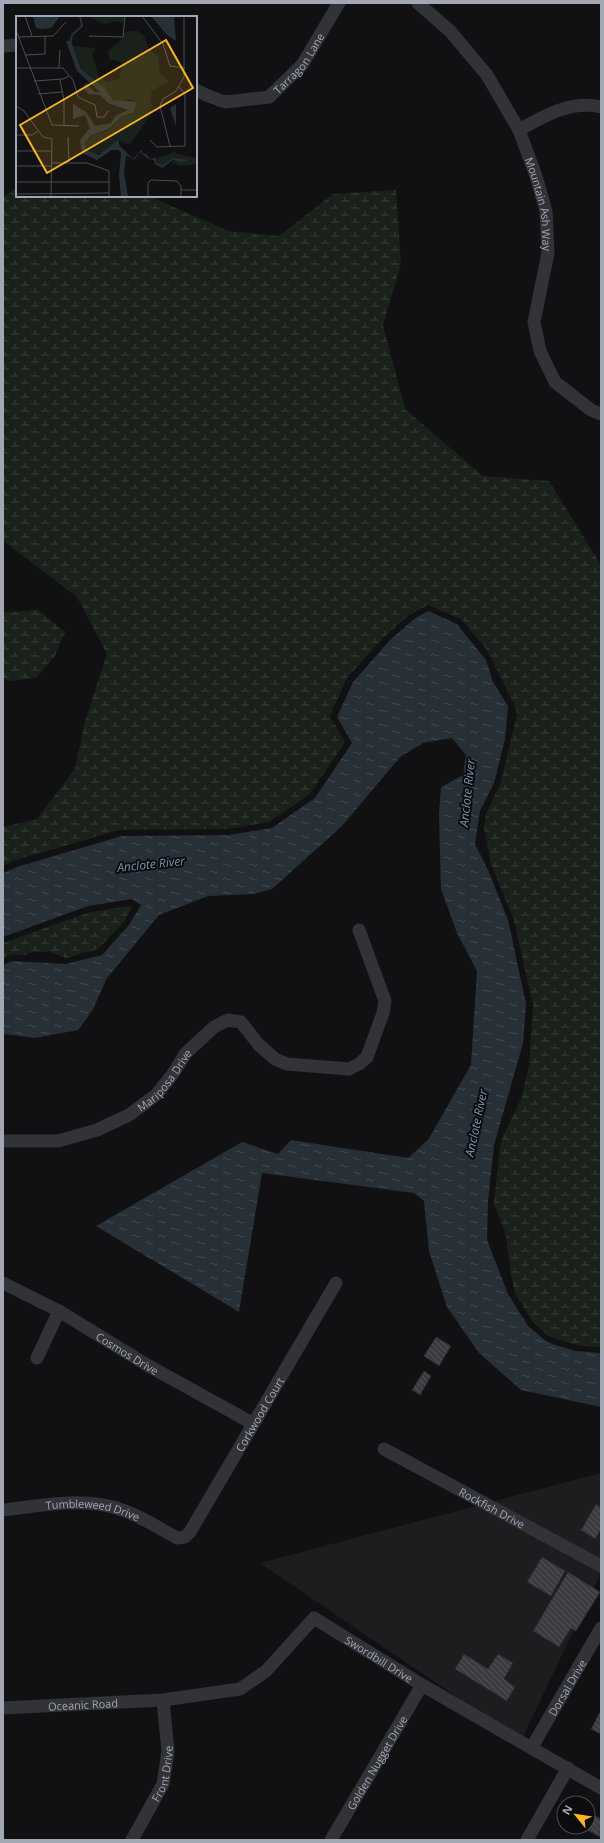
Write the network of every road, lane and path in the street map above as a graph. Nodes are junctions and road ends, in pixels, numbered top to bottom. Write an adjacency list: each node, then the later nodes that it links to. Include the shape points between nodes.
1 (339, 3): 5 (street, Tarragon Lane, via 302,65 268,97 225,102)
2 (418, 3): 7 (street, Mountain Ash Way, via 450,31 487,75)
3 (16, 45): 4 (street)
4 (3, 46)
5 (197, 91)
6 (601, 107): 7 (street, via 569,106 545,115)
7 (519, 130): 8 (street, Mountain Ash Way, via 546,211 548,253 534,322 540,351 555,382 591,410)
8 (601, 414)
9 (359, 930): 10 (street, Mariposa Drive, via 385,1001 367,1058 348,1070 287,1064 275,1059 259,1045 242,1022 228,1020 214,1027 186,1053 156,1095 129,1115 97,1130 58,1141)
10 (3, 1141)
11 (3, 1283): 13 (street, Cosmos Drive)
12 (336, 1283): 15 (street, Corkwood Court)
13 (59, 1311): 14 (street); 15 (street, Cosmos Drive, via 147,1365)
14 (37, 1358)
15 (252, 1423): 18 (street, Corkwood Court, via 190,1532 185,1537)
16 (384, 1449): 19 (street, Rockfish Drive)
17 (3, 1510): 18 (street, Tumbleweed Drive, via 77,1503 101,1504 122,1510)
18 (178, 1538)
19 (601, 1566)
20 (601, 1628): 24 (street, Dorsal Drive)
21 (422, 1685): 22 (street, Swordbill Drive, via 314,1618 266,1671 240,1689); 24 (street, Swordbill Drive); 28 (street, Golden Nugget Drive)
22 (163, 1700): 23 (street, Oceanic Road); 27 (street, Front Drive, via 168,1751 163,1784)
23 (3, 1708)
24 (532, 1747): 25 (street, Swordbill Drive)
25 (568, 1768): 26 (street, Swordbill Drive); 29 (street)
26 (601, 1788)
27 (132, 1840)
28 (331, 1840)
29 (527, 1840)

